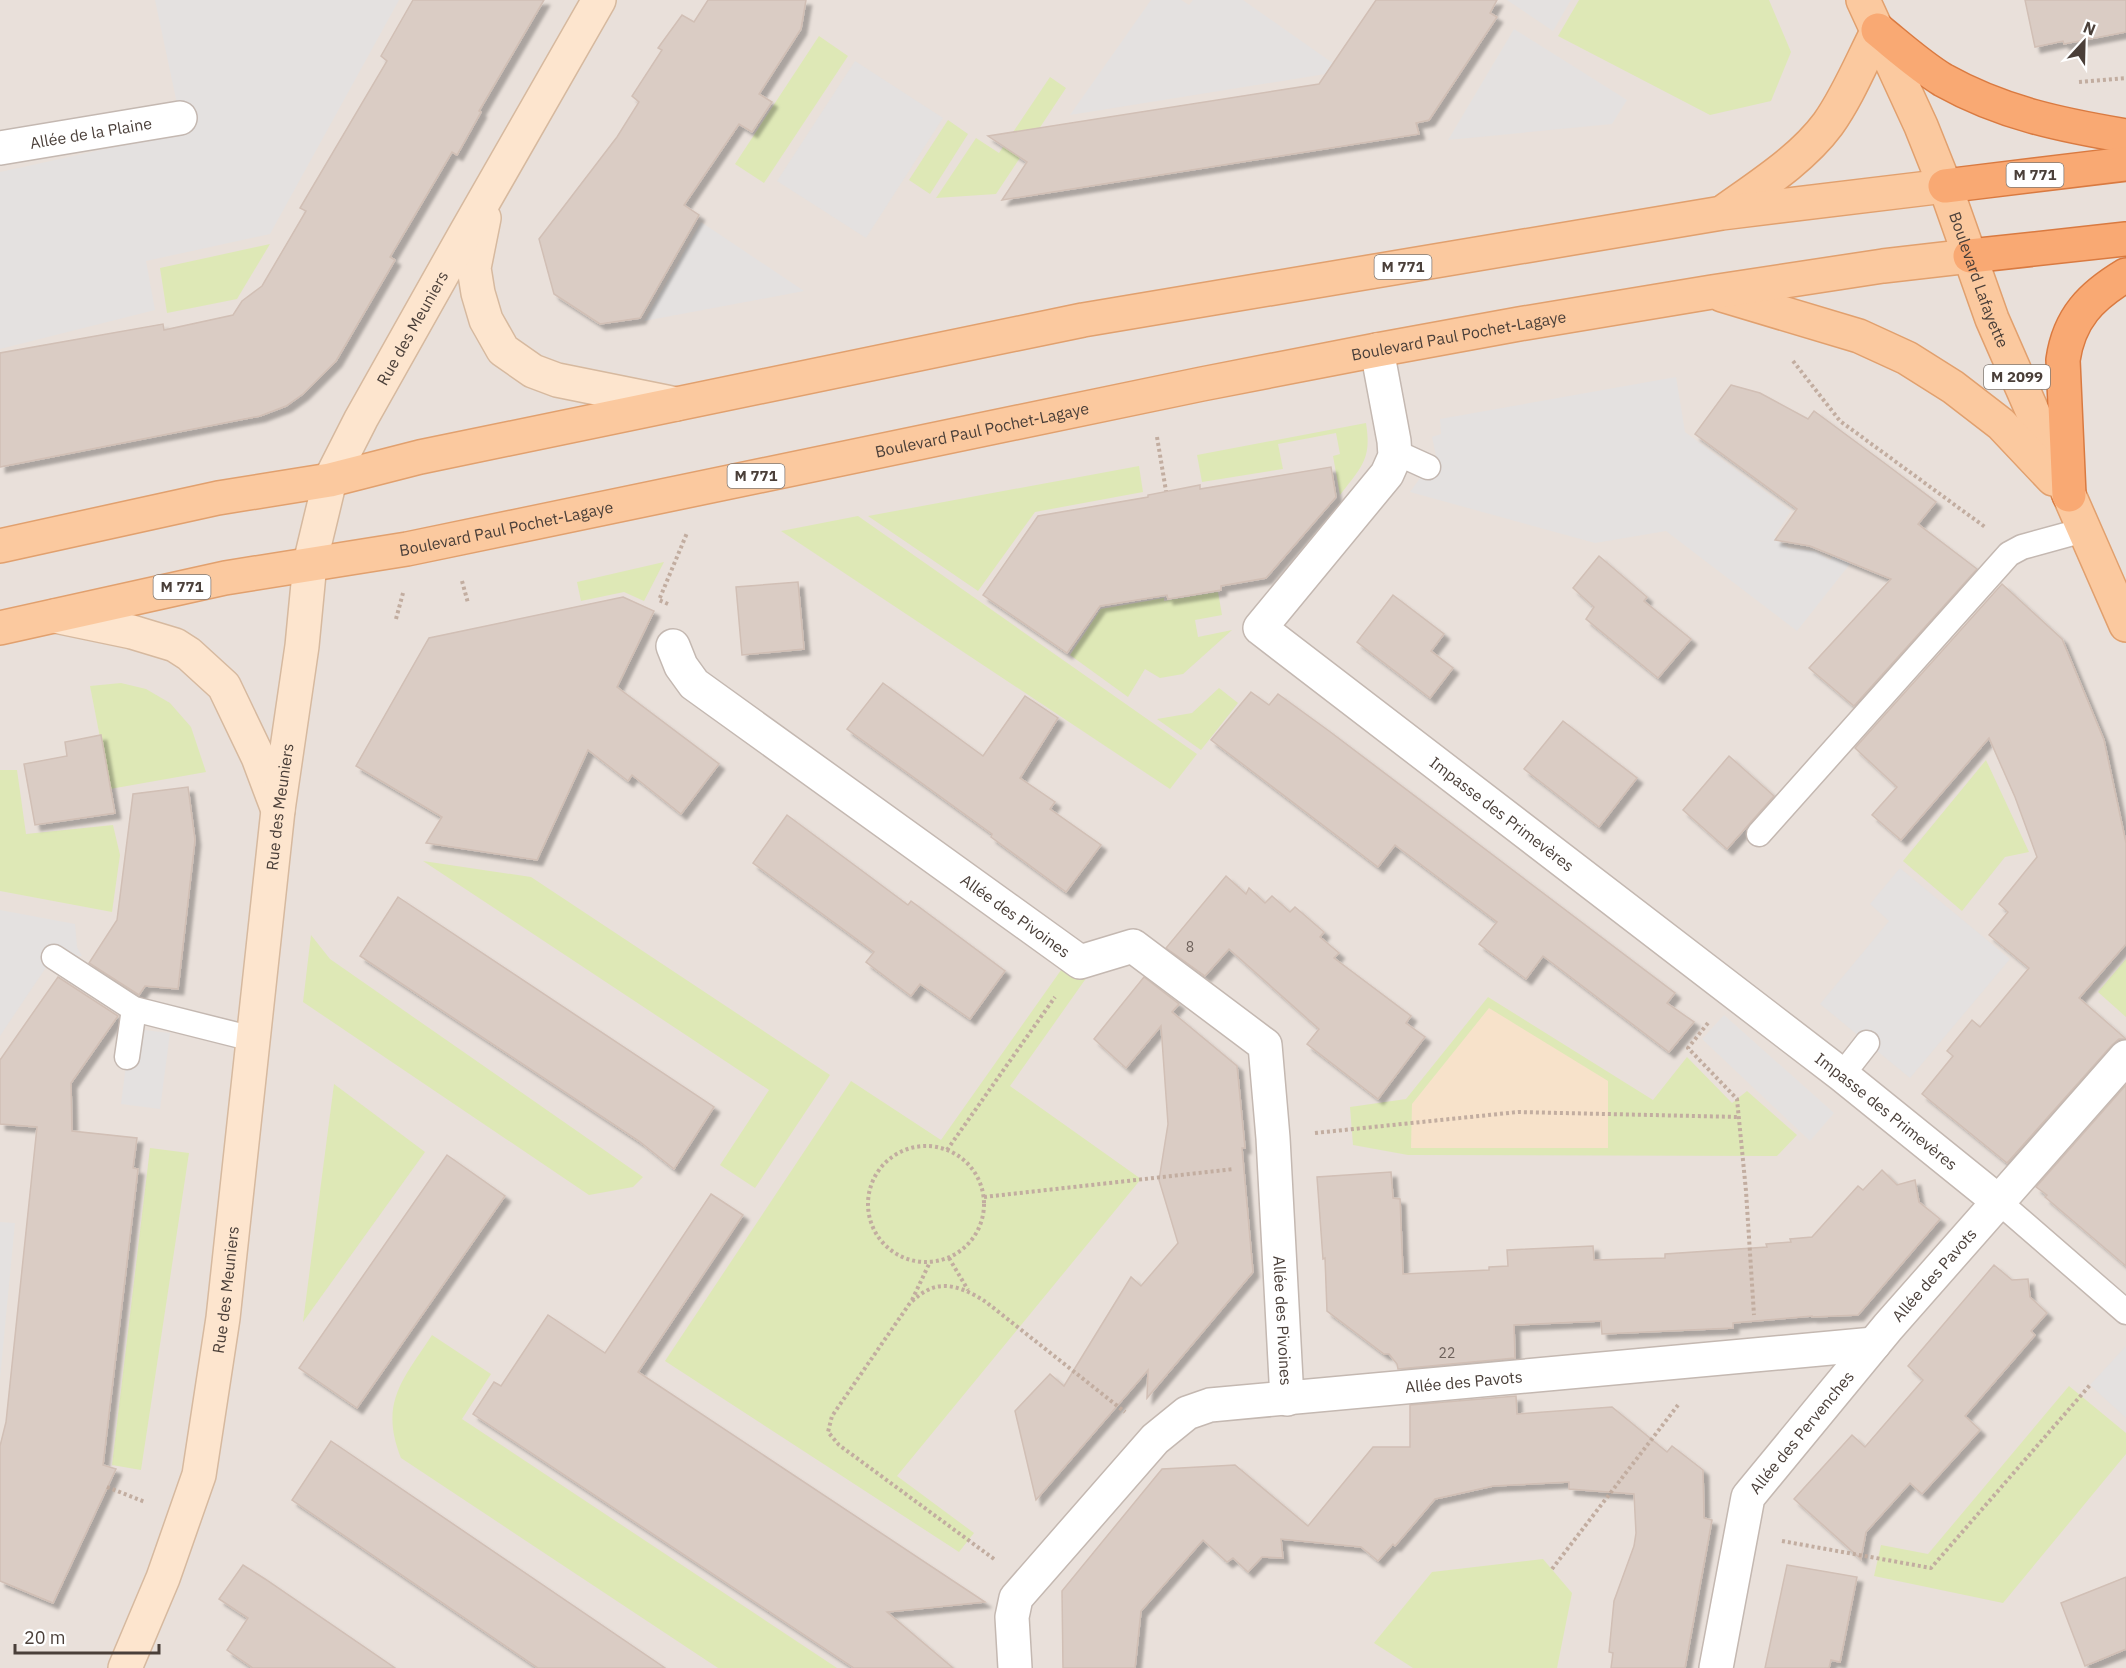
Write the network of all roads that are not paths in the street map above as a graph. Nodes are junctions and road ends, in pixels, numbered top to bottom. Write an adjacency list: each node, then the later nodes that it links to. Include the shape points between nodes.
1 (598, 0): 9 (main road, Rue des Meuniers)
2 (1863, 0): 3 (main road, Boulevard Lafayette)
3 (1878, 30): 5 (highway, via 1942,79 1978,97 2061,125); 8 (main road, Boulevard Lafayette); 10 (main road, via 1828,123 1802,152)
4 (180, 118): 6 (street, Allée de la Plaine)
5 (2126, 136)
6 (0, 148)
7 (2126, 164): 8 (highway, M 771)
8 (1945, 186): 10 (main road, M 771); 12 (main road, Boulevard Lafayette / M 2099)
9 (490, 190): 16 (main road, via 474,268 486,320 503,350 533,371 557,380); 19 (main road, Rue des Meuniers)
10 (1722, 213): 16 (main road, M 771, via 1083,320)
11 (2126, 238): 12 (highway, M 771)
12 (1970, 256): 14 (main road, Boulevard Paul Pochet-Lagaye / M 771); 20 (main road, Boulevard Lafayette / M 2099, via 1992,319)
13 (2126, 274): 20 (highway, via 2084,308 2066,342 2063,360)
14 (1712, 292): 15 (main road, Boulevard Paul Pochet-Lagaye / M 771); 20 (main road, via 1859,336 1907,358 2001,424)
15 (1377, 350): 17 (street); 23 (main road, Boulevard Paul Pochet-Lagaye / M 771, via 407,549)
16 (676, 404): 19 (main road, M 771, via 420,457)
17 (1395, 452): 18 (lane); 36 (street, Impasse des Primevères, via 1387,474 1260,628)
18 (1428, 467)
19 (330, 480): 22 (main road, M 771); 23 (main road, Rue des Meuniers)
20 (2069, 495): 21 (main road, Boulevard Lafayette / M 2099)
21 (2084, 530): 25 (main road, Boulevard Lafayette / M 2099); 29 (lane, via 2009,554)
22 (5, 539)
23 (310, 563): 24 (main road, Boulevard Paul Pochet-Lagaye / M 771); 28 (main road, Rue des Meuniers)
24 (55, 616): 26 (main road, Boulevard Paul Pochet-Lagaye / M 771); 28 (main road, via 132,632 175,645 189,654 224,686)
25 (2126, 625)
26 (0, 628)
27 (673, 646): 40 (street, Allée des Pivoines, via 694,684 1080,962 1133,946 1265,1045)
28 (278, 810): 32 (main road, Rue des Meuniers)
29 (1759, 834)
30 (54, 957): 31 (lane)
31 (134, 1009): 32 (lane); 34 (lane)
32 (253, 1039): 41 (main road, Rue des Meuniers, via 223,1318 199,1475 164,1578)
33 (1868, 1043): 36 (lane)
34 (127, 1057)
35 (2126, 1057): 37 (street)
36 (1842, 1074): 37 (street, Impasse des Primevères)
37 (1998, 1201): 38 (lane); 39 (street, Allée des Pavots)
38 (2126, 1312)
39 (1874, 1344): 40 (street, Allée des Pavots); 43 (street, Allée des Pervenches, via 1748,1497)
40 (1287, 1399): 42 (street, Allée des Pavots, via 1210,1405 1187,1413 1155,1439 1016,1598)
41 (125, 1668)
42 (1015, 1668)
43 (1716, 1668)

